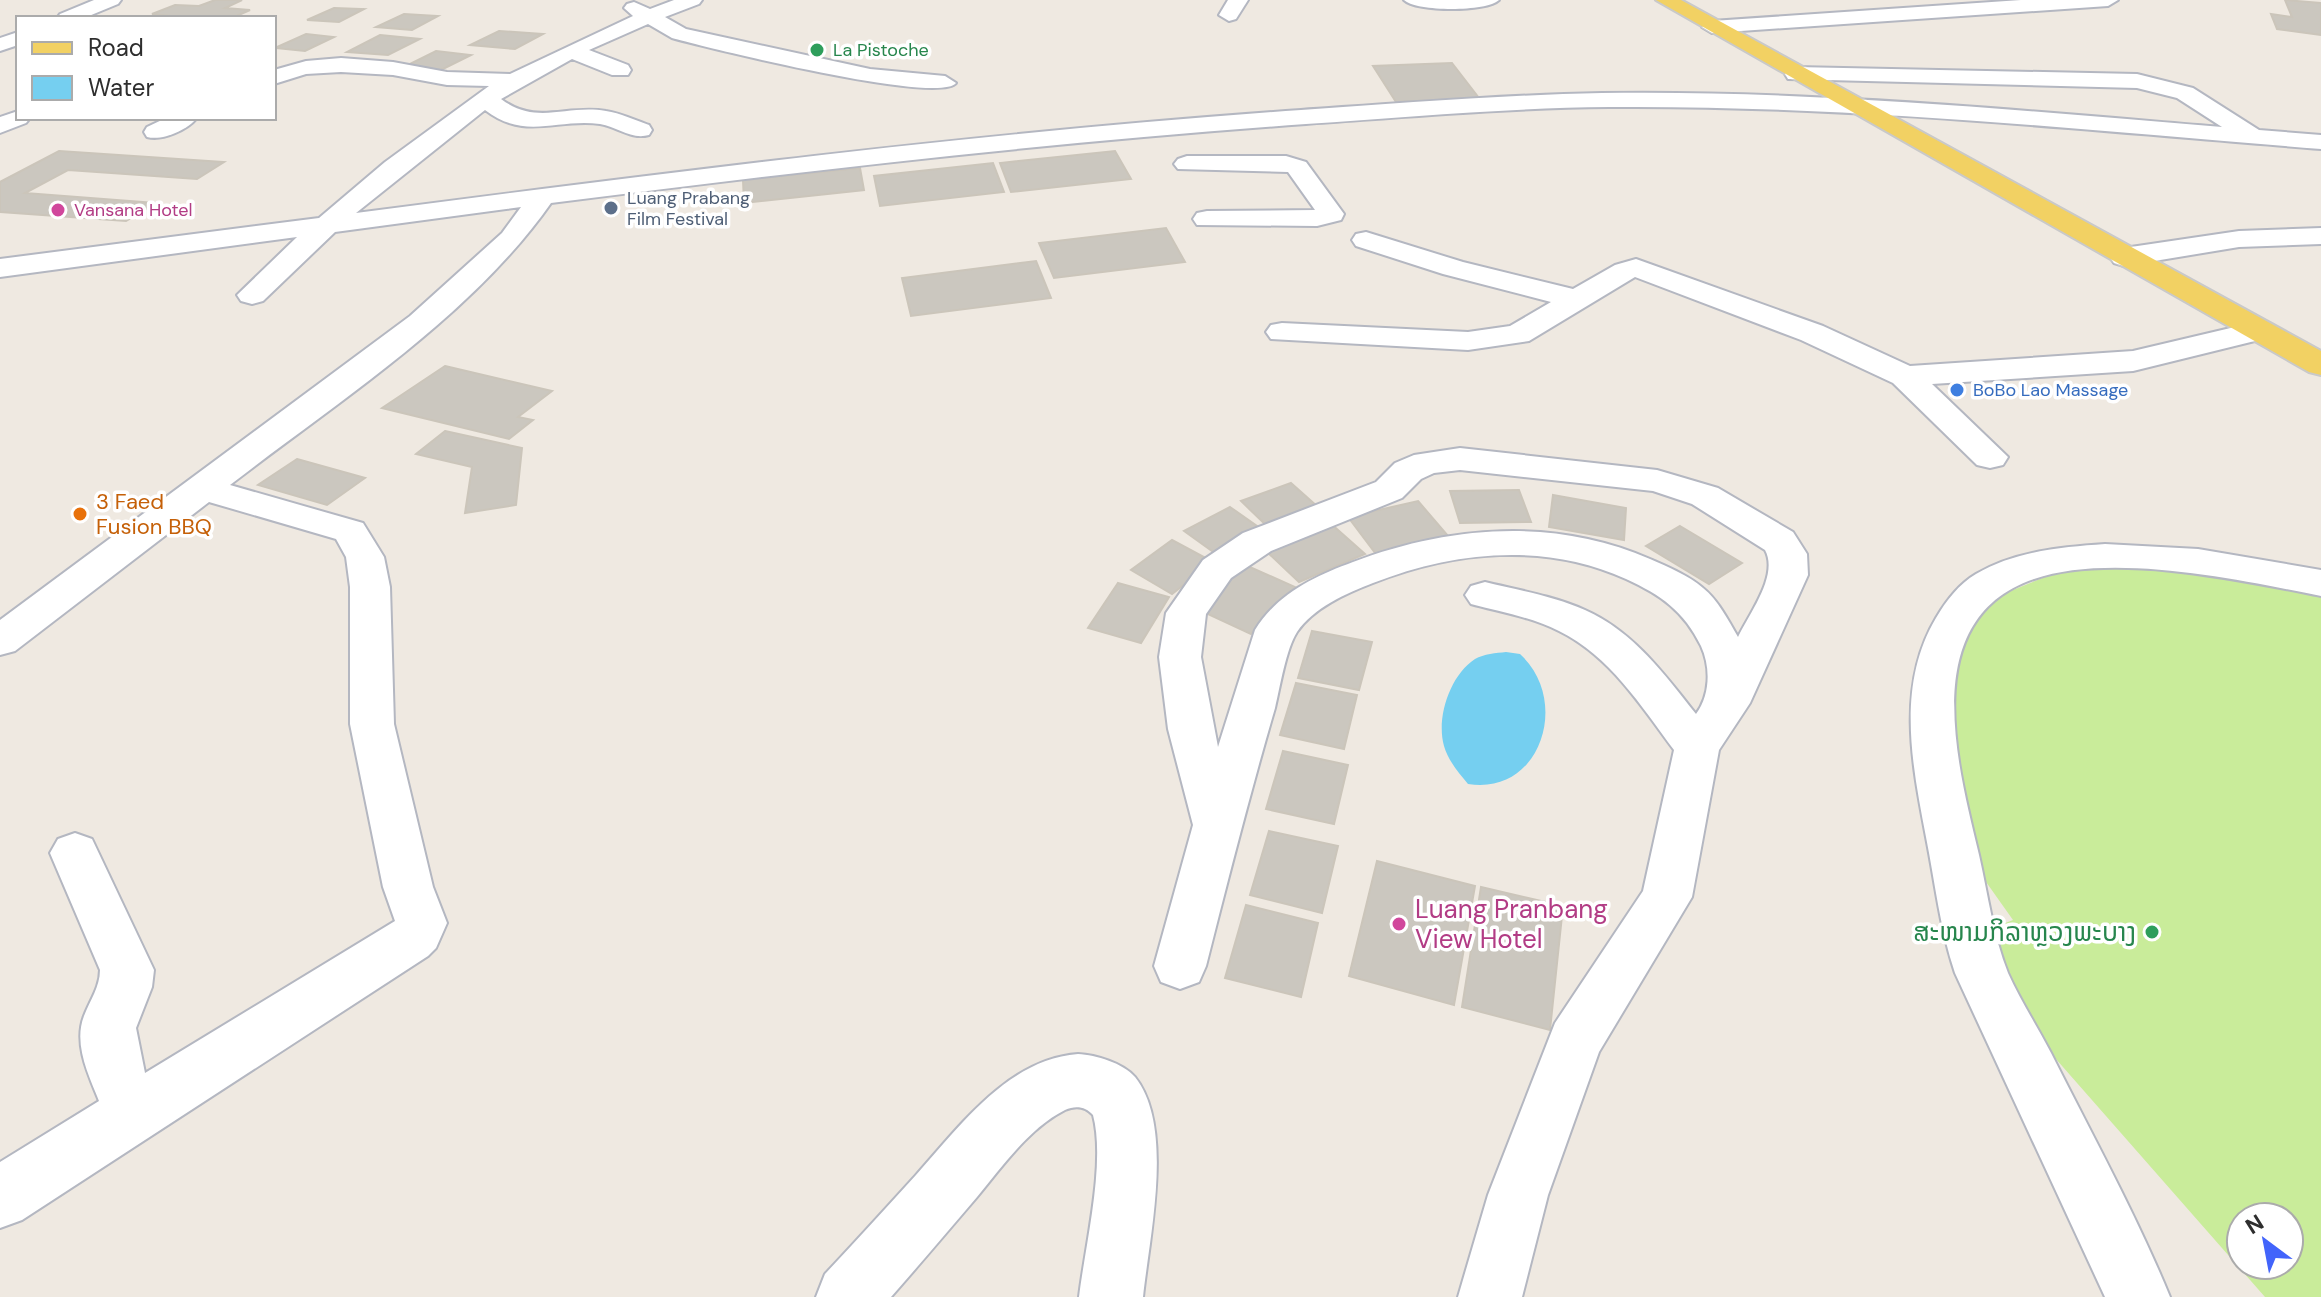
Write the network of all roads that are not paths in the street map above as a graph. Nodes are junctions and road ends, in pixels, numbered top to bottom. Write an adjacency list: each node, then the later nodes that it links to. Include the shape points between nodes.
1 (111, 0): 8 (street)
2 (623, 0): 9 (street)
3 (692, 0): 9 (street)
4 (1414, 0): 5 (street)
5 (1489, 0)
6 (1666, 0): 10 (main road)
7 (2108, 0): 10 (street)
8 (72, 16)
9 (646, 16): 11 (street); 16 (street, via 679,34 870,76)
10 (1712, 27): 13 (main road)
11 (574, 52): 12 (street); 15 (street)
12 (620, 70)
13 (1796, 74): 18 (main road); 23 (street, via 2137,81 2185,93)
14 (276, 76): 15 (street, via 329,66)
15 (514, 81): 17 (street)
16 (945, 83)
17 (486, 99): 21 (street, via 507,115 528,121 603,117); 29 (street)
18 (1854, 106): 20 (street, via 1740,99 1599,100); 23 (street); 32 (main road)
19 (181, 120): 22 (street)
20 (1173, 125): 26 (street); 27 (street)
21 (640, 130)
22 (156, 132)
23 (2254, 137): 24 (street)
24 (2321, 142)
25 (1251, 162): 26 (street); 28 (street); 28 (street, via 1297,167 1331,214)
26 (1187, 164): 28 (street, via 1211,231)
27 (543, 196): 29 (street); 41 (street, via 512,239 421,323)
28 (1276, 218)
29 (322, 226): 33 (street); 34 (street)
30 (2321, 236): 32 (street, via 2239,239)
31 (1366, 240): 35 (street)
32 (2124, 257): 36 (main road)
33 (0, 268)
34 (252, 295)
35 (1576, 299): 37 (street, via 1518,334 1468,341); 39 (street, via 1636,268 1812,333)
36 (2256, 331): 38 (main road); 39 (street, via 2133,361)
37 (1282, 332)
38 (2321, 365)
39 (1905, 376): 40 (street)
40 (1990, 457)
41 (201, 488): 44 (street); 50 (street, via 350,531 365,557 372,724 408,887 421,923 410,940)
42 (2321, 583): 55 (street, via 2202,563 2073,558 2028,567 1990,584 1959,610 1941,646 1929,700 1939,782 1977,960)
43 (1485, 595): 46 (street, via 1573,621 1596,634 1618,651)
44 (0, 641)
45 (1728, 703): 46 (street); 47 (street, via 1726,656 1694,601 1662,580 1623,559 1569,548 1498,542 1441,547 1390,560 1312,594 1290,612 1276,630); 47 (street, via 1788,575 1788,554 1779,541 1705,496 1657,481 1460,459 1427,463 1408,471 1389,490 1257,542 1217,569 1186,613 1180,657 1190,729)
46 (1697, 747): 54 (street, via 1667,897 1575,1041 1518,1195)
47 (1217, 825): 49 (street)
48 (75, 853): 50 (street, via 127,970 128,985 108,1025 109,1045)
49 (1180, 966)
50 (132, 1113): 51 (street)
51 (0, 1198)
52 (848, 1297): 53 (street, via 998,1130 1061,1083 1085,1080 1104,1086 1119,1104 1127,1142)
53 (1111, 1297)
54 (1490, 1297)
55 (2138, 1297)

